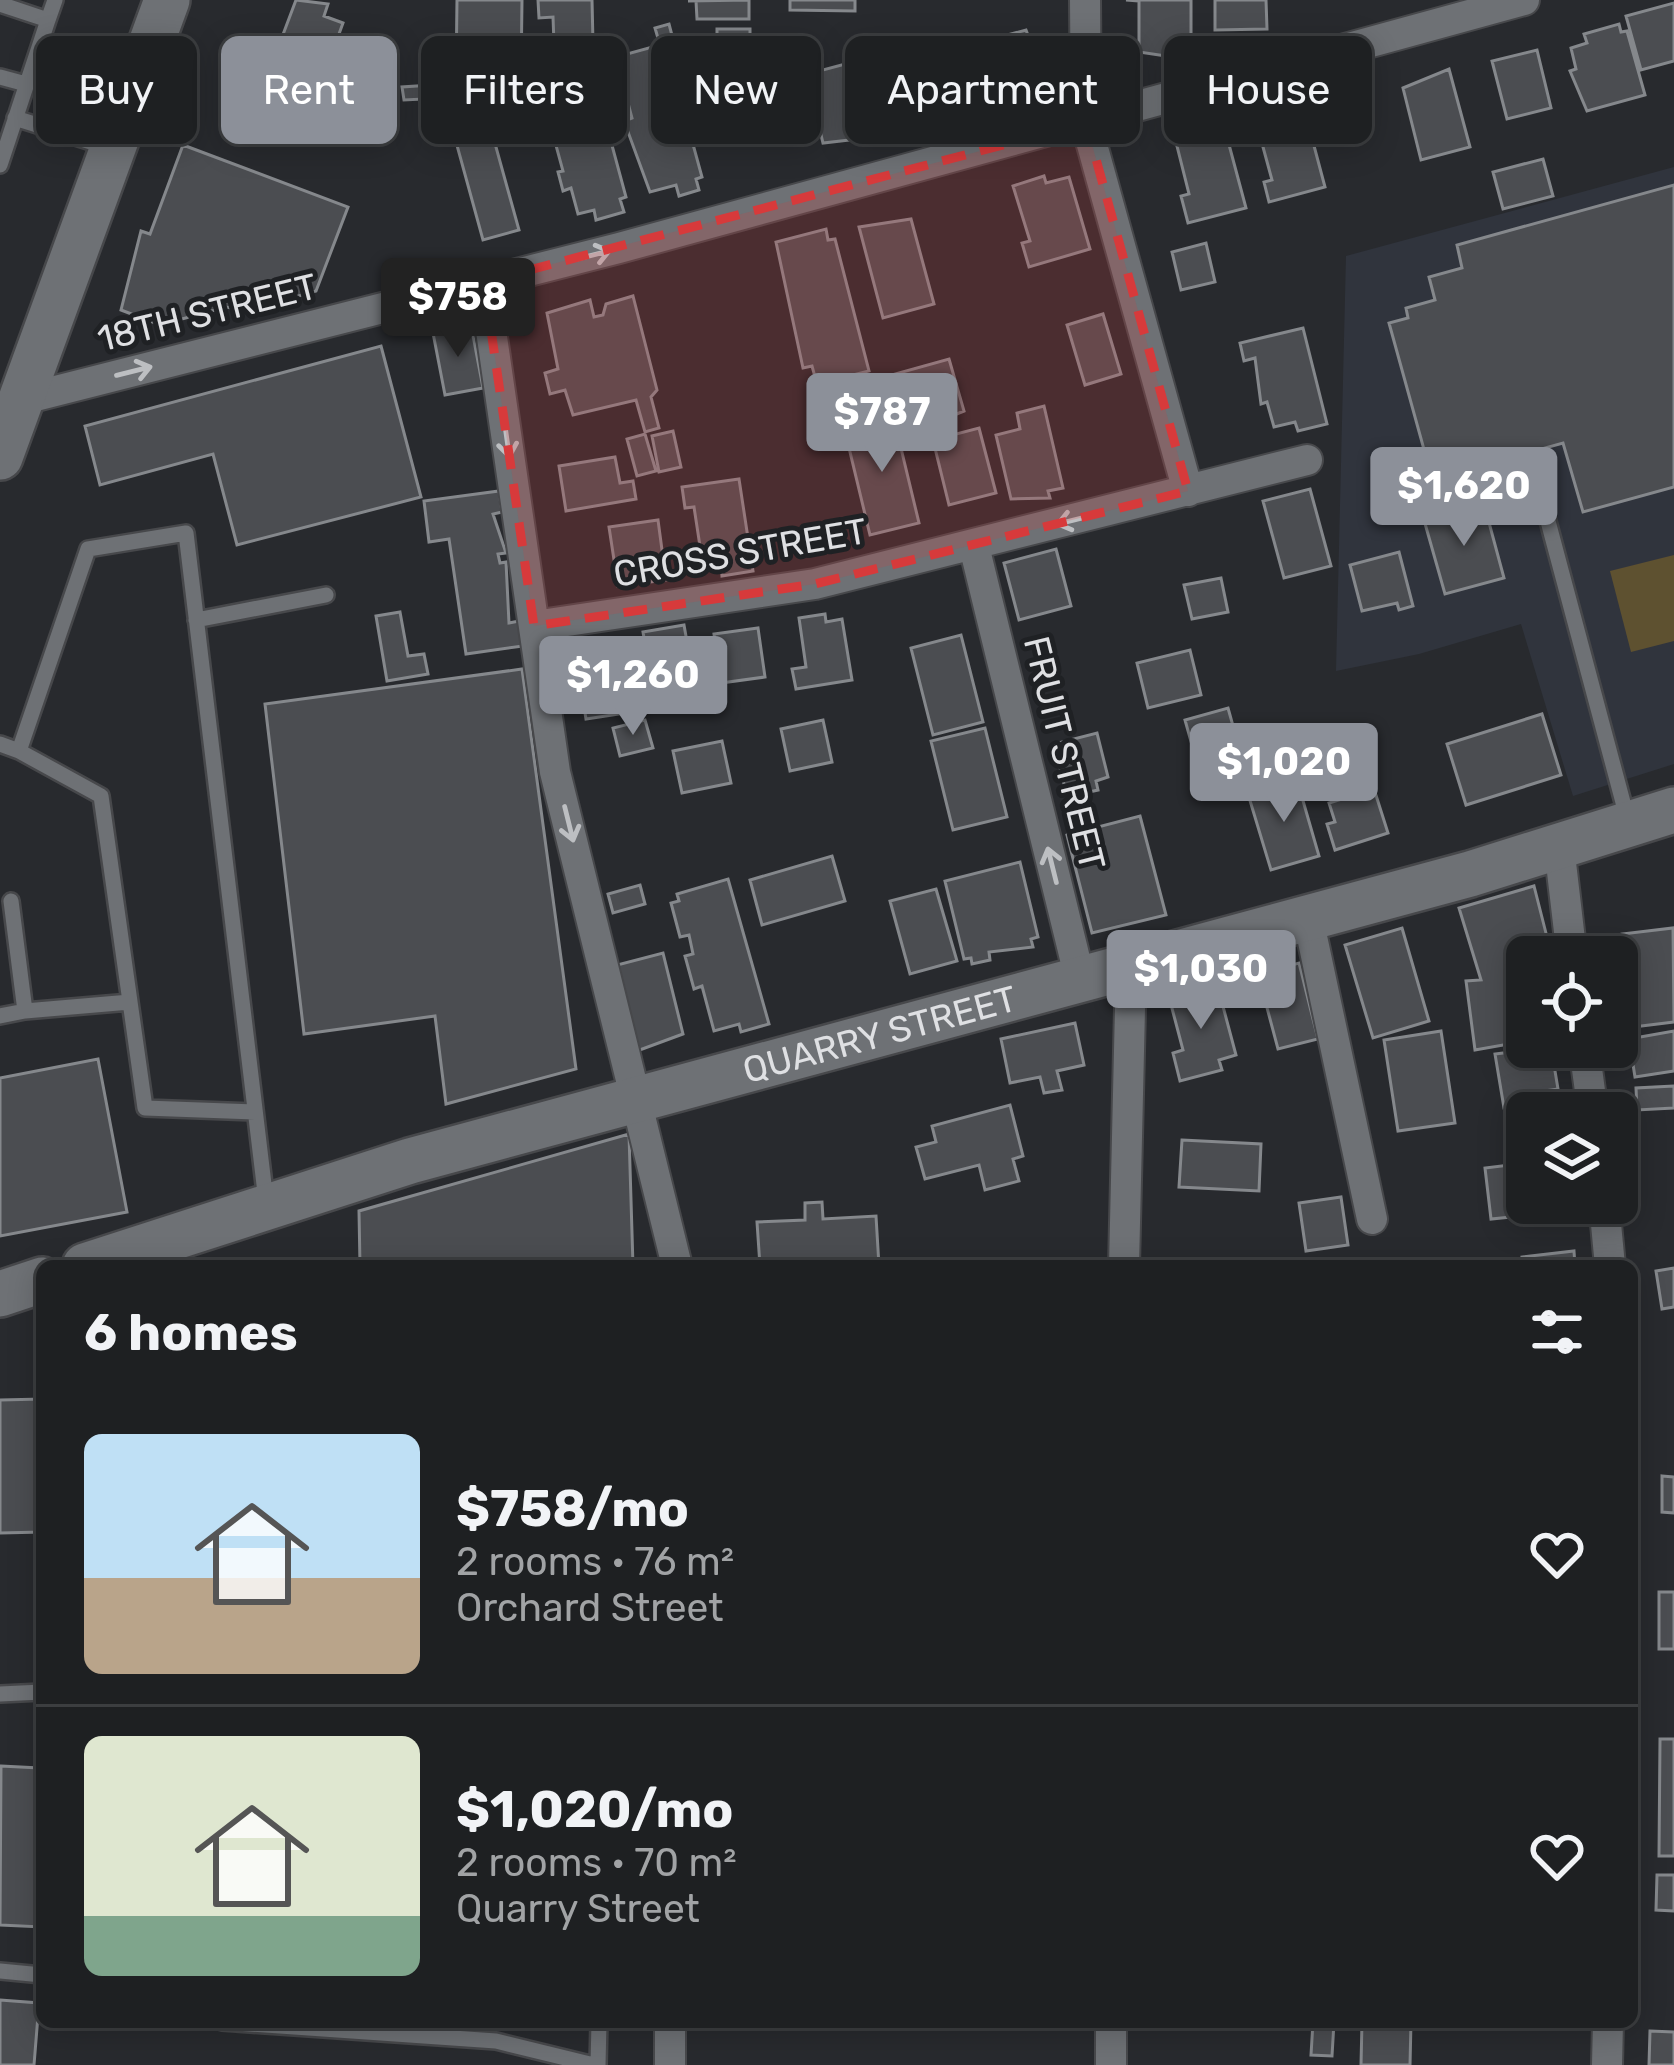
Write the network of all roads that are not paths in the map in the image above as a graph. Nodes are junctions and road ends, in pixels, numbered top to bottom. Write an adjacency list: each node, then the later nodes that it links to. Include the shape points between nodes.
1 (55, 0): 6 (lane)
2 (167, 0): 14 (main road)
3 (1085, 0): 7 (street)
4 (1524, 0): 10 (street, 18TH STREET)
5 (0, 4): 6 (lane)
6 (48, 20): 9 (lane)
7 (1085, 36)
8 (0, 77): 9 (lane)
9 (26, 84): 11 (lane)
10 (1140, 108)
11 (16, 118): 14 (lane); 15 (lane)
12 (1006, 144): 16 (street, 18TH STREET, one-way to 12)
13 (1092, 144): 20 (street)
14 (112, 148): 17 (main road)
15 (0, 165)
16 (484, 282): 17 (street, 18TH STREET, one-way to 16); 25 (street, one-way to 25)
17 (20, 400): 18 (main road)
18 (0, 457)
19 (1307, 460): 20 (street, CROSS STREET)
20 (1187, 491): 22 (street, CROSS STREET, one-way to 22)
21 (1540, 495): 29 (lane)
22 (974, 546): 25 (street, CROSS STREET, via 814,584); 35 (street, FRUIT STREET, one-way to 22)
23 (326, 596): 24 (lane)
24 (196, 620): 27 (lane, via 186,533 88,550); 40 (lane)
25 (534, 626): 39 (street, one-way to 39, via 555,772)
26 (0, 744): 27 (lane)
27 (19, 751): 36 (lane, via 101,796)
28 (1674, 810): 29 (main road, QUARRY STREET)
29 (1629, 824): 30 (main road, QUARRY STREET)
30 (1558, 846): 32 (main road, QUARRY STREET); 33 (street)
31 (11, 901): 37 (lane)
32 (1308, 918): 34 (main road, QUARRY STREET); 42 (street)
33 (1570, 936)
34 (1131, 965): 35 (main road, QUARRY STREET); 46 (street)
35 (1080, 979): 39 (main road, QUARRY STREET)
36 (130, 1002): 37 (lane); 40 (lane, via 145,1108)
37 (25, 1011): 38 (lane)
38 (0, 1016)
39 (638, 1099): 41 (main road, QUARRY STREET); 45 (street)
40 (255, 1112): 41 (lane)
41 (267, 1207): 44 (main road, QUARRY STREET)
42 (1372, 1219)
43 (1606, 1224): 47 (street)
44 (104, 1260)
45 (676, 1260)
46 (1124, 1260)
47 (1609, 1260)
48 (36, 1282): 49 (main road)
49 (0, 1294)
50 (36, 1692): 51 (lane)
51 (0, 1694)
52 (0, 1971): 53 (lane)
53 (36, 1974)
54 (304, 2028): 59 (lane, via 496,2042)
55 (599, 2028): 59 (lane)
56 (670, 2028): 60 (street)
57 (1111, 2028): 61 (street)
58 (1608, 2028): 62 (street)
59 (596, 2065)
60 (670, 2065)
61 (1111, 2065)
62 (1607, 2065)

